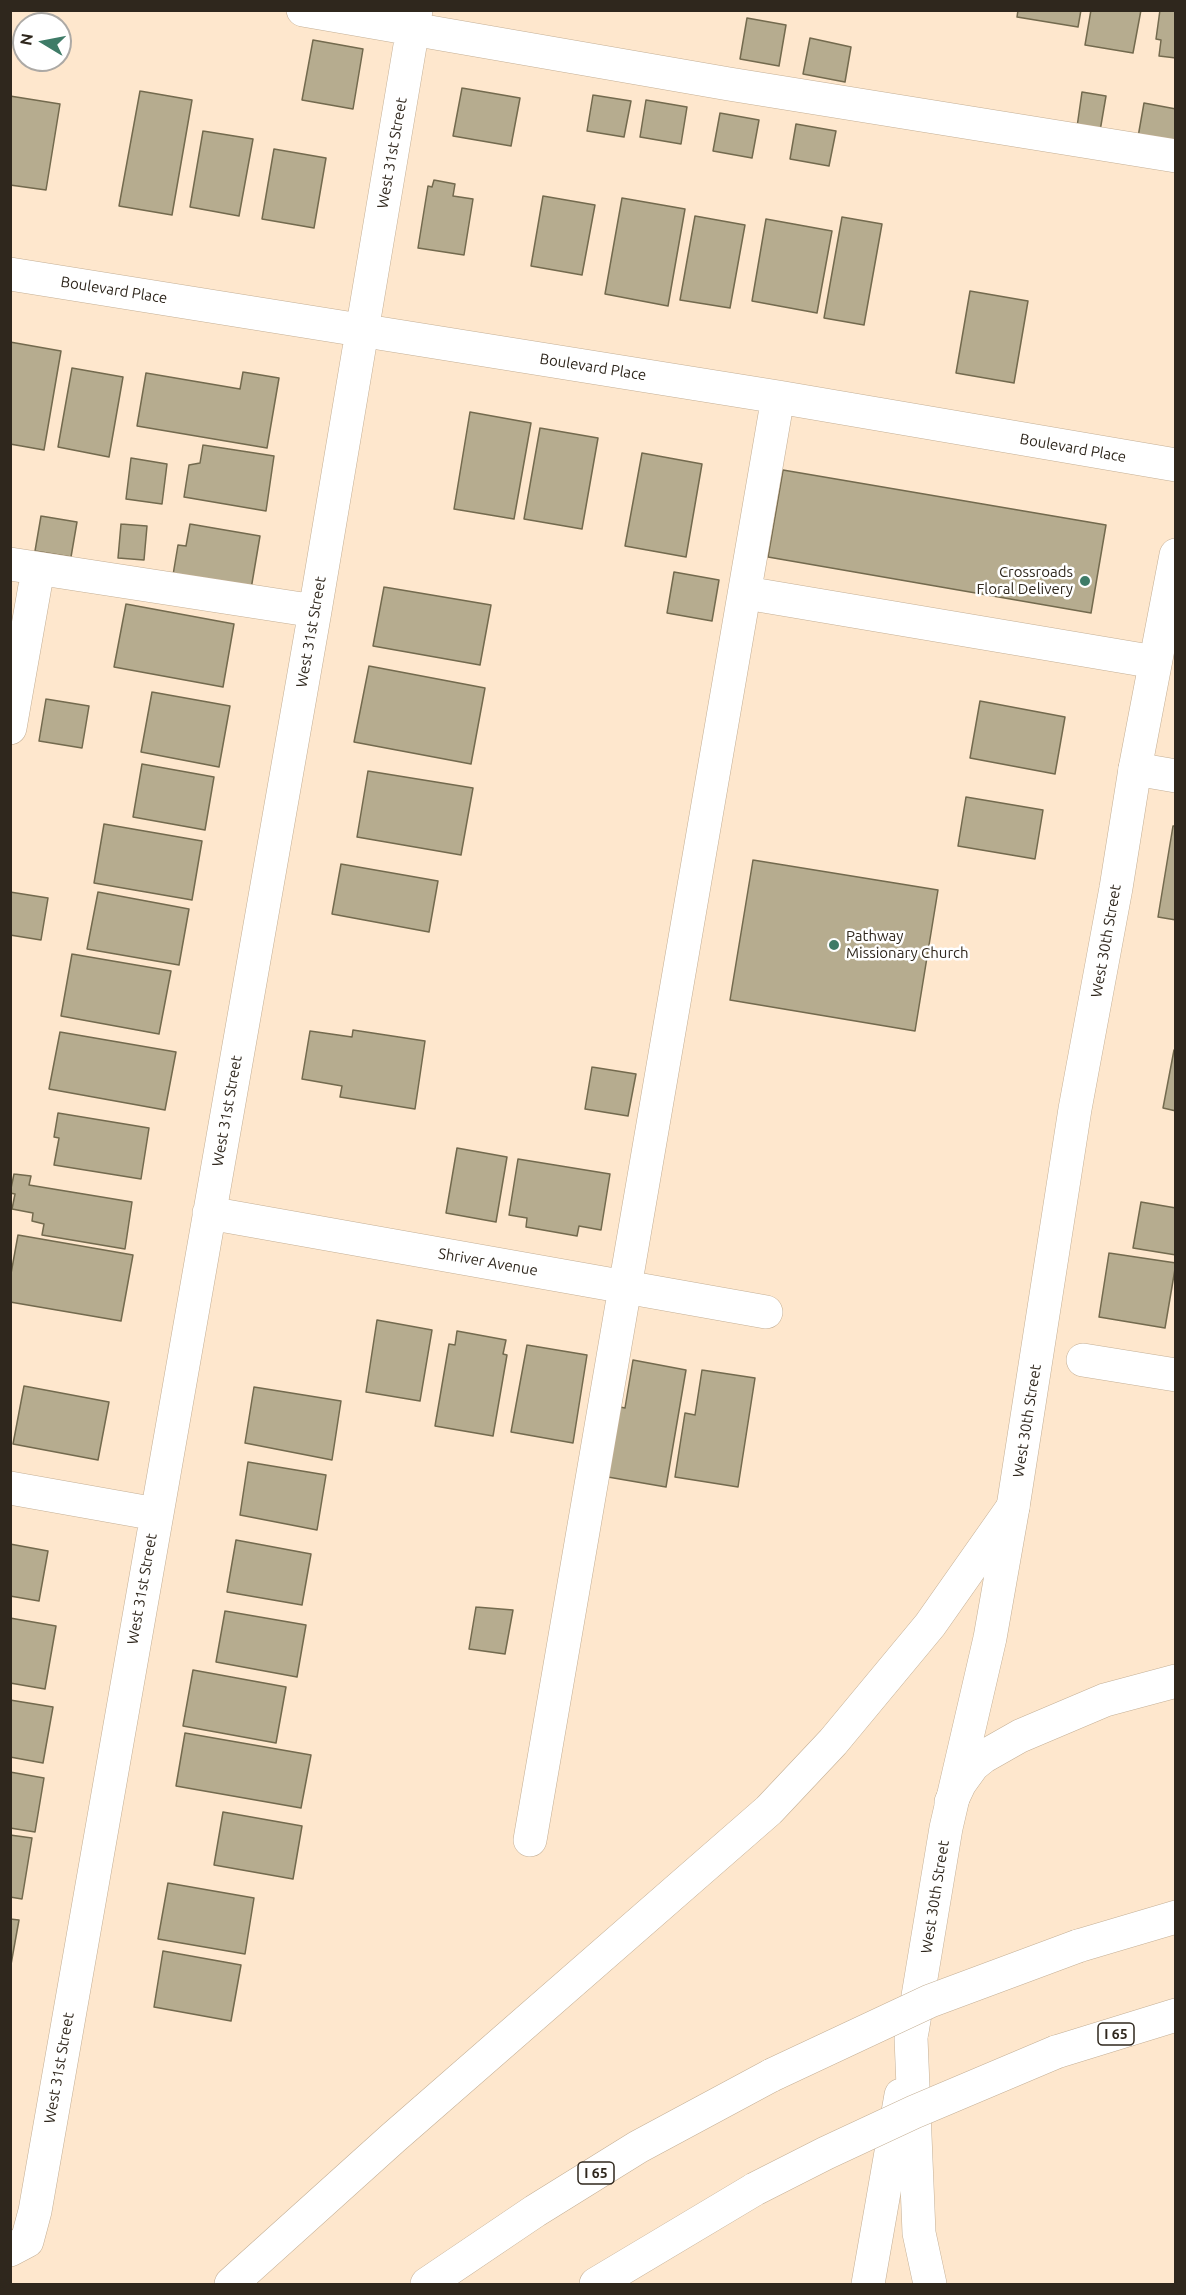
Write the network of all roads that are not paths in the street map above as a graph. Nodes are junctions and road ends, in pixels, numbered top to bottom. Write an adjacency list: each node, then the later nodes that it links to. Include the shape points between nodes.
1 (303, 10): 2 (main road)
2 (414, 19): 3 (main road, via 729,84); 5 (main road, West 31st Street)
3 (1176, 156)
4 (10, 274): 5 (main road, Boulevard Place)
5 (362, 329): 6 (main road, Boulevard Place); 11 (main road, West 31st Street)
6 (778, 397): 7 (main road, Boulevard Place); 10 (main road)
7 (1176, 465)
8 (1176, 555): 12 (main road, West 30th Street)
9 (24, 566): 11 (main road); 13 (main road)
10 (746, 593): 12 (main road); 17 (main road)
11 (315, 611): 16 (main road, West 31st Street)
12 (1155, 662): 14 (main road, West 30th Street)
13 (10, 728)
14 (1135, 769): 15 (main road); 22 (main road, West 30th Street, via 1075,1108)
15 (1176, 776)
16 (209, 1213): 17 (main road, Shriver Avenue); 23 (main road, West 31st Street)
17 (625, 1287): 18 (main road, Shriver Avenue); 26 (main road)
18 (766, 1312)
19 (1083, 1360): 20 (main road)
20 (1176, 1375)
21 (10, 1488): 23 (main road)
22 (1013, 1507): 25 (main road, West 30th Street, via 990,1638); 31 (main road, via 923,1634 833,1742 769,1810)
23 (156, 1514): 30 (main road, West 31st Street, via 35,2211 27,2241)
24 (1176, 1681): 25 (main road, via 1105,1700 1020,1736 973,1765)
25 (951, 1802): 29 (main road, West 30th Street)
26 (530, 1840)
27 (1176, 1917): 32 (main road, I 65, bridge, via 1078,1946 930,2001 772,2075 638,2147)
28 (1176, 2016): 33 (main road, I 65, bridge, via 1056,2052 826,2152 755,2189)
29 (910, 2038): 34 (main road, West 30th Street); 35 (main road, via 919,2233)
30 (10, 2250)
31 (231, 2284)
32 (427, 2284)
33 (596, 2284)
34 (868, 2284)
35 (930, 2284)

